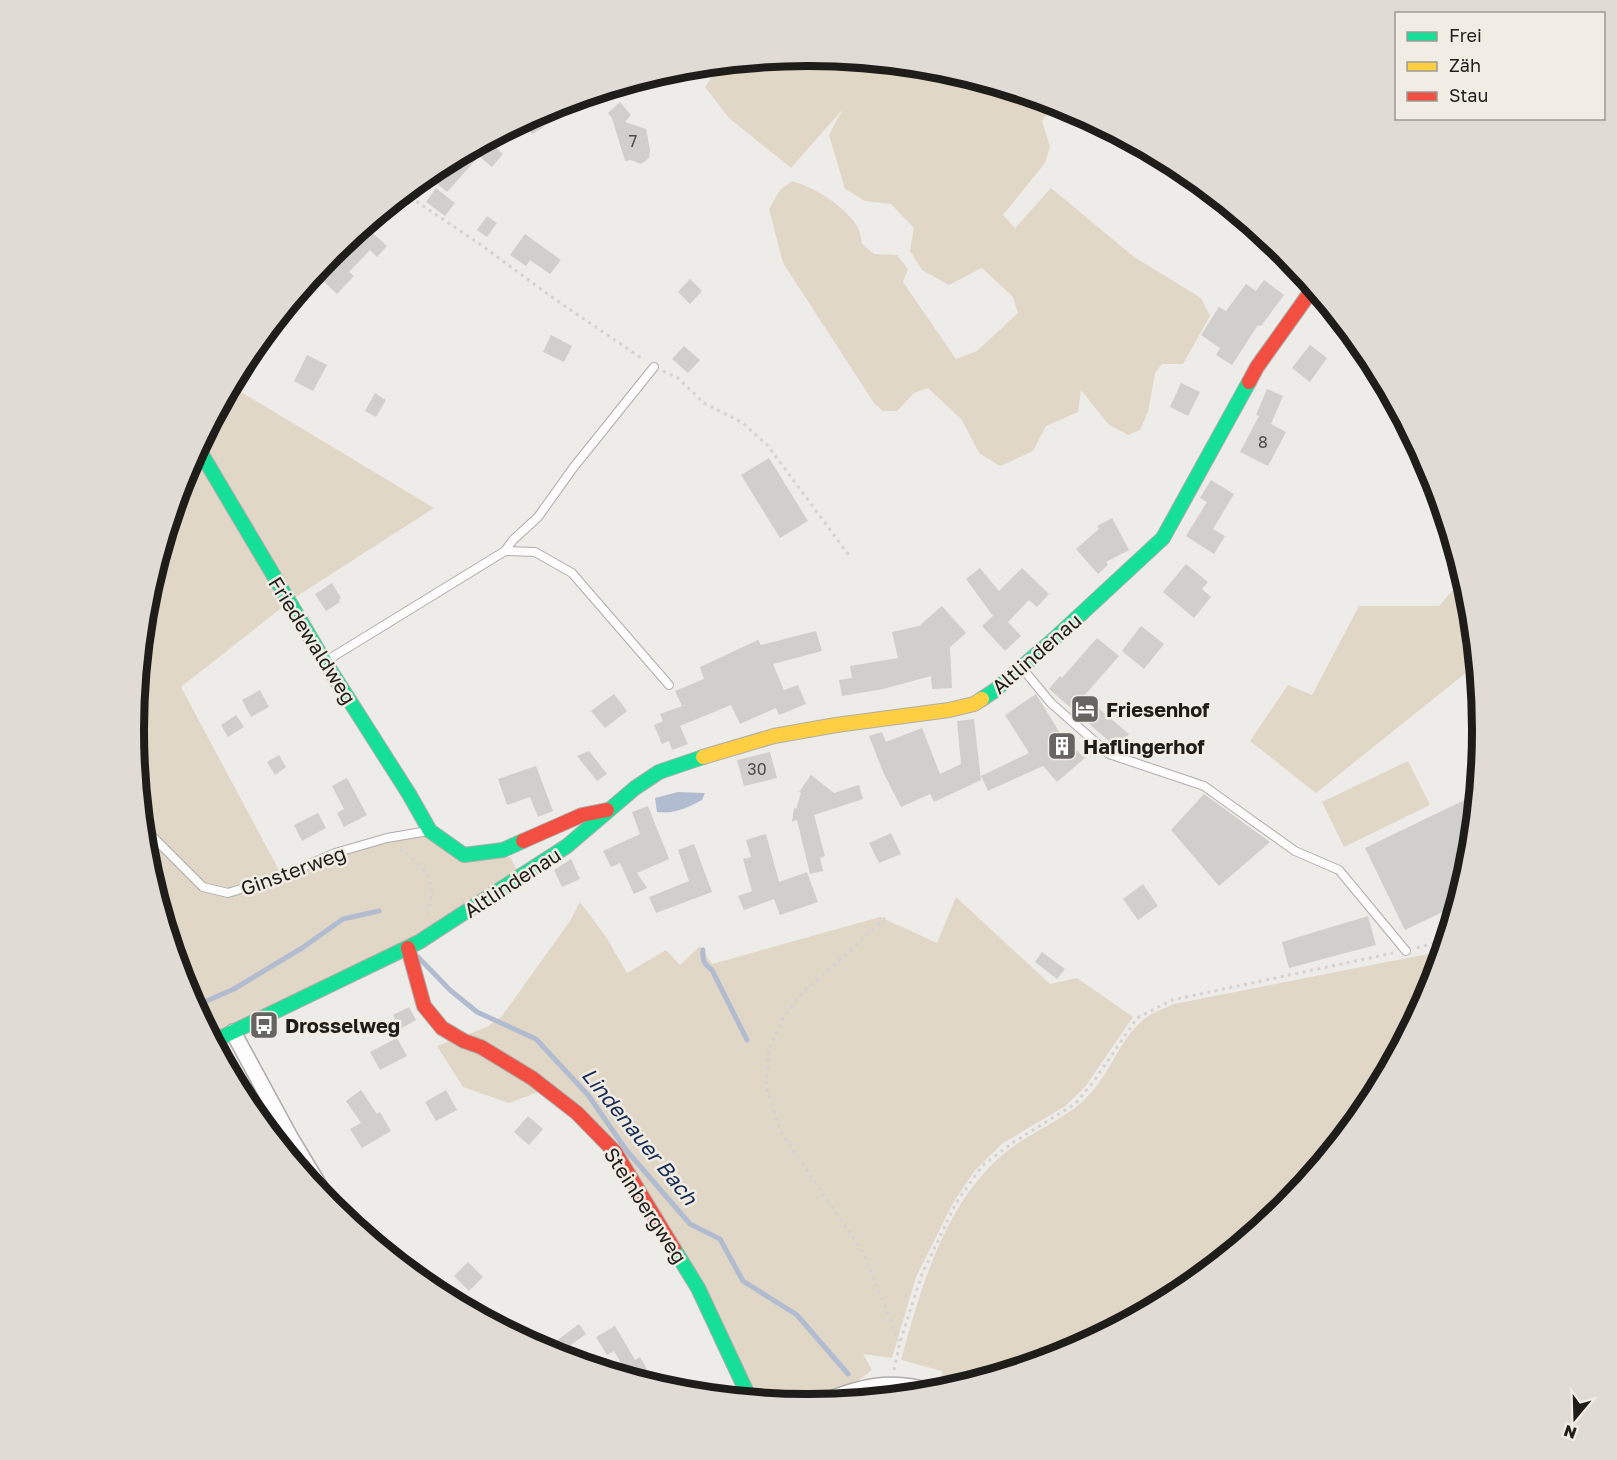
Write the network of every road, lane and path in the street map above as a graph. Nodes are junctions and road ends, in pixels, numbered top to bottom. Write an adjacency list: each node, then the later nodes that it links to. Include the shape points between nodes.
1 (1309, 294): 6 (street, Altlindenau, via 1257,367 1163,538)
2 (654, 367): 4 (lane, via 538,517)
3 (203, 457): 5 (street, Friedewaldweg)
4 (505, 551): 5 (lane); 7 (lane, via 535,552 572,573)
5 (325, 662): 9 (street, Friedewaldweg)
6 (1022, 668): 8 (street, Altlindenau, via 974,704 774,736 695,759 659,772); 15 (lane, via 1051,704 1109,754 1204,786 1295,851 1339,870)
7 (669, 685)
8 (611, 810): 9 (street, Altlindenau, via 582,815 503,850 464,855); 14 (street, Altlindenau, via 567,846)
9 (430, 831): 11 (lane, Ginsterweg)
10 (153, 837): 11 (lane, Ginsterweg, via 203,886 228,892)
11 (387, 838): 14 (path, via 423,867 430,882 431,903)
12 (885, 918): 19 (path, via 802,993 783,1018 770,1048 766,1086 781,1132 864,1254)
13 (1437, 942): 15 (path)
14 (414, 945): 16 (street, Altlindenau); 22 (street, Steinbergweg, via 417,986 424,1006 442,1028 532,1078 577,1113 615,1152 698,1288)
15 (1406, 951): 19 (path, via 1172,1000 1137,1018 1075,1104 982,1166 956,1203 922,1274)
16 (233, 1032): 17 (street, Altlindenau); 18 (street)
17 (220, 1038)
18 (307, 1166)
19 (900, 1342): 20 (path)
20 (892, 1384): 21 (street); 23 (street)
21 (910, 1386)
22 (746, 1391)
23 (844, 1393)

